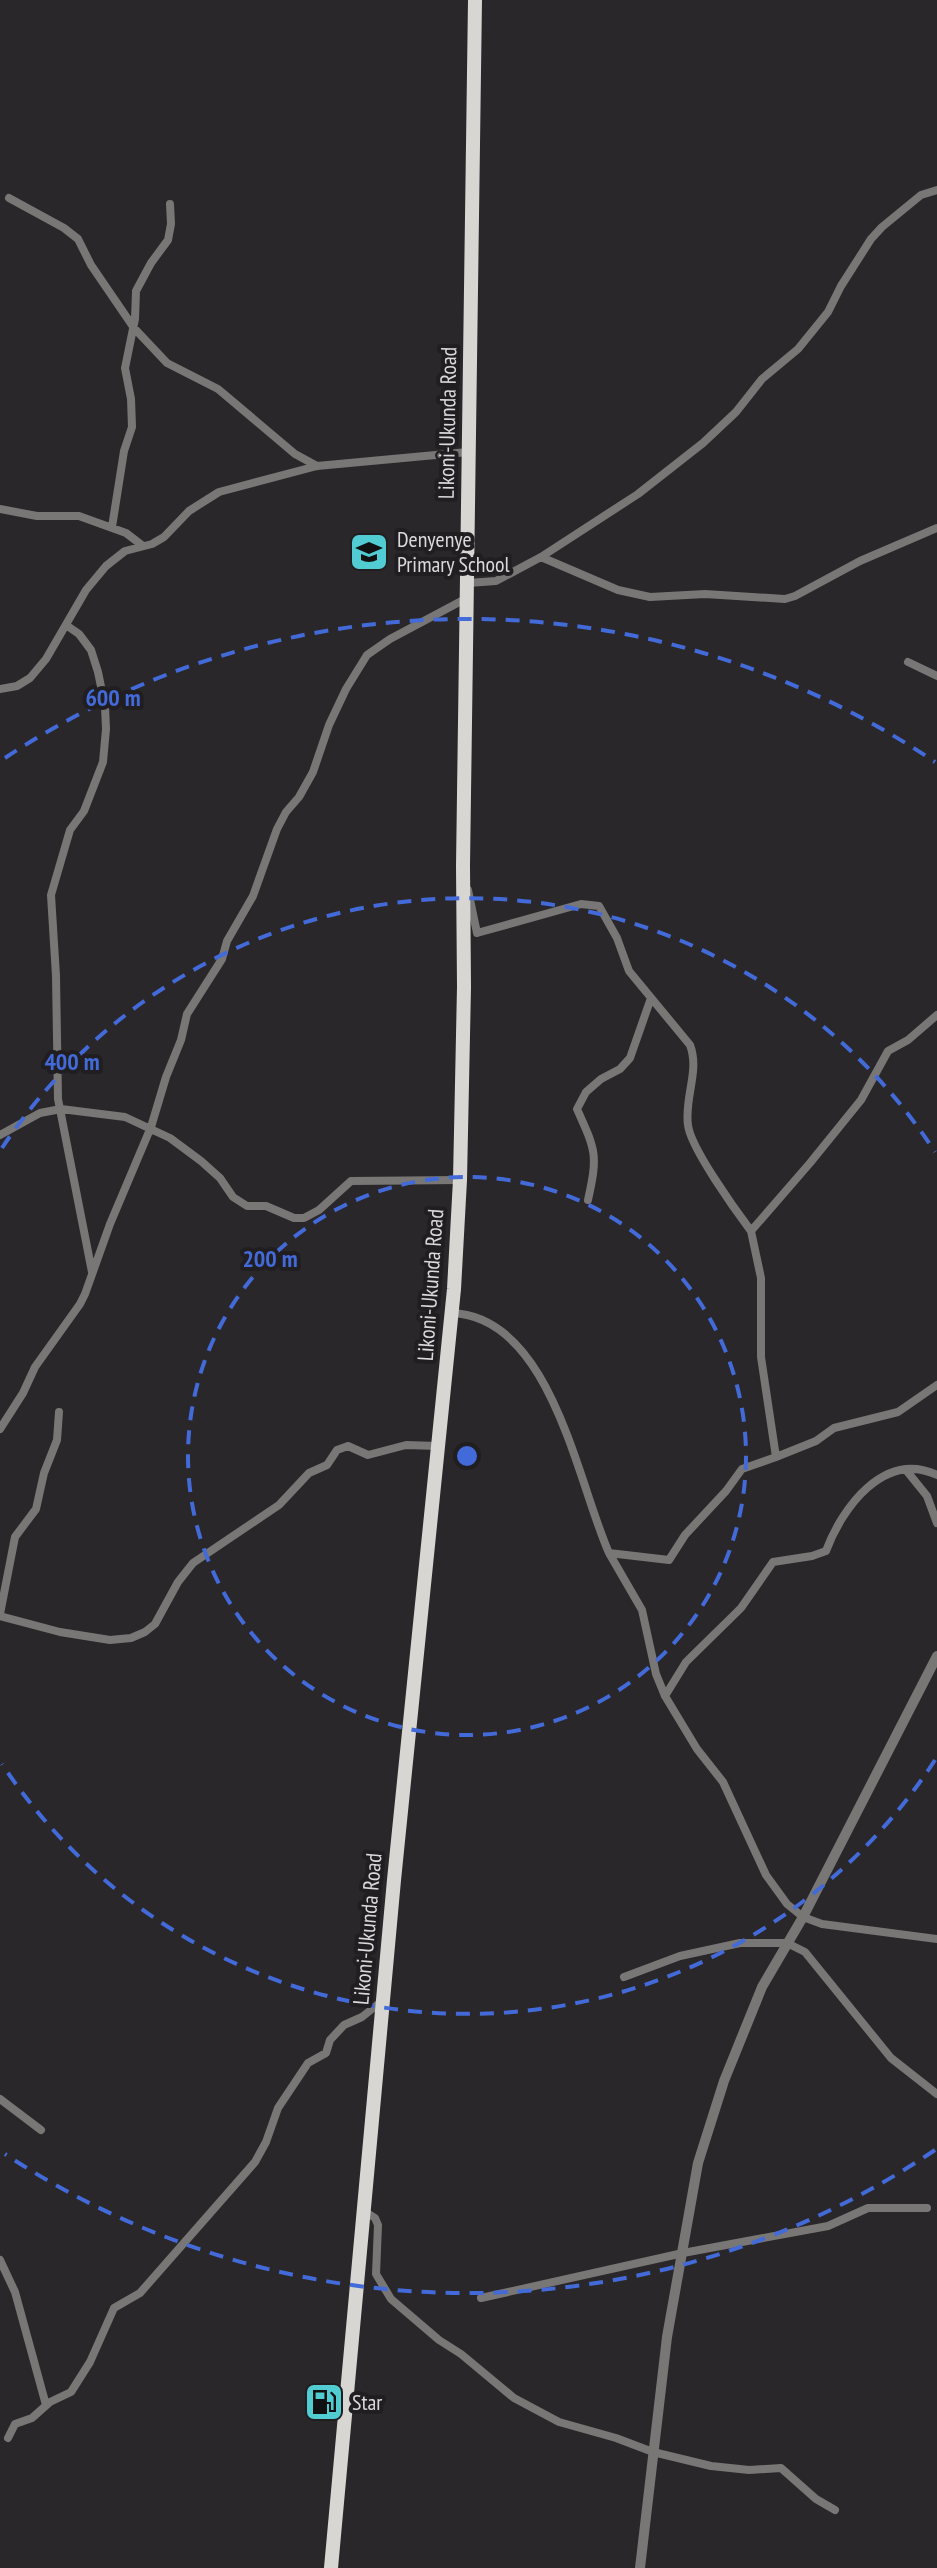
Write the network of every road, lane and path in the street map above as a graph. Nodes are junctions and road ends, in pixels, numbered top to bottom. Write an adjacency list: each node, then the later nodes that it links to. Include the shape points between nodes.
1 (475, 0): 6 (highway, Likoni-Ukunda Road)
2 (937, 190): 12 (street, via 921,195 882,227 798,349 703,443 638,494)
3 (9, 198): 5 (street, via 78,239)
4 (170, 204): 5 (street, via 168,240 136,291)
5 (134, 328): 7 (street, via 167,363 218,389 295,454); 9 (street, via 125,368 132,427)
6 (468, 452): 7 (street); 13 (highway, Likoni-Ukunda Road)
7 (317, 466): 11 (street, via 219,492 189,511 164,537)
8 (0, 509): 9 (street, via 79,516)
9 (112, 527): 11 (street)
10 (937, 528): 12 (street, via 785,599 650,597 618,590)
11 (143, 546): 14 (street, via 125,551 106,566)
12 (541, 557): 13 (street)
13 (468, 590): 18 (highway, Likoni-Ukunda Road); 22 (street, via 367,655 346,689 313,772 277,829 253,896 187,1014)
14 (66, 625): 17 (street, via 30,678); 21 (street, via 91,650 106,729 103,762 84,811 70,830 51,895)
15 (908, 662): 16 (street)
16 (937, 676)
17 (0, 689)
18 (463, 866): 19 (street, via 477,933 581,904 599,906 629,971); 24 (highway, Likoni-Ukunda Road)
19 (651, 998): 25 (street, via 630,1058 586,1092 577,1109 596,1162); 26 (street, via 695,1057 687,1126 696,1147)
20 (937, 1015): 26 (street, via 888,1051 861,1100)
21 (61, 1109): 22 (street, via 125,1117); 23 (street, via 40,1113); 27 (street)
22 (151, 1127): 24 (street, via 201,1161 247,1206 266,1206 294,1218 319,1210 351,1181); 27 (street)
23 (0, 1135)
24 (460, 1180): 28 (highway, Likoni-Ukunda Road)
25 (588, 1200)
26 (751, 1231): 33 (street, via 761,1278 761,1357)
27 (92, 1272): 31 (street, via 80,1304)
28 (452, 1313): 32 (highway, Likoni-Ukunda Road); 37 (street, via 496,1326 533,1363 575,1453)
29 (937, 1385): 33 (street, via 898,1412 834,1428)
30 (59, 1412): 38 (street, via 57,1440 36,1509 15,1537)
31 (0, 1429)
32 (438, 1446): 38 (street, via 406,1445 368,1455 348,1446 337,1450 327,1465 309,1473 279,1505 193,1563 155,1624 131,1638 60,1632); 45 (highway, Likoni-Ukunda Road)
33 (776, 1457): 37 (street, via 742,1469 669,1560)
34 (906, 1470): 35 (street); 36 (street, via 927,1496); 40 (street, via 880,1477 852,1502 826,1551 773,1562 741,1608 686,1662)
35 (937, 1475)
36 (937, 1523)
37 (609, 1553): 40 (street, via 642,1610)
38 (0, 1615)
39 (937, 1656): 41 (street)
40 (665, 1696): 41 (street, via 723,1782 766,1875)
41 (803, 1917): 42 (street); 43 (street)
42 (937, 1939)
43 (787, 1943): 44 (street, via 740,1943 680,1956); 46 (street, via 805,1952 891,2058); 51 (street, via 762,1987 724,2081 698,2163)
44 (624, 1977)
45 (383, 2000): 50 (highway, Likoni-Ukunda Road); 54 (street, via 344,2025 326,2053 308,2063 278,2108 255,2162 140,2293 114,2308 71,2392)
46 (937, 2094)
47 (0, 2099): 48 (street)
48 (41, 2130)
49 (927, 2208): 51 (street, via 868,2208 828,2226)
50 (364, 2211): 56 (street, via 378,2225 376,2274 391,2299 439,2340 514,2398 559,2422); 58 (highway, Likoni-Ukunda Road)
51 (683, 2253): 53 (street); 56 (street)
52 (0, 2260): 54 (street, via 15,2292)
53 (481, 2298)
54 (46, 2405): 55 (street, via 15,2424)
55 (8, 2438)
56 (653, 2452): 57 (street, via 711,2466 781,2468); 59 (street)
57 (835, 2510)
58 (331, 2568)
59 (640, 2568)

